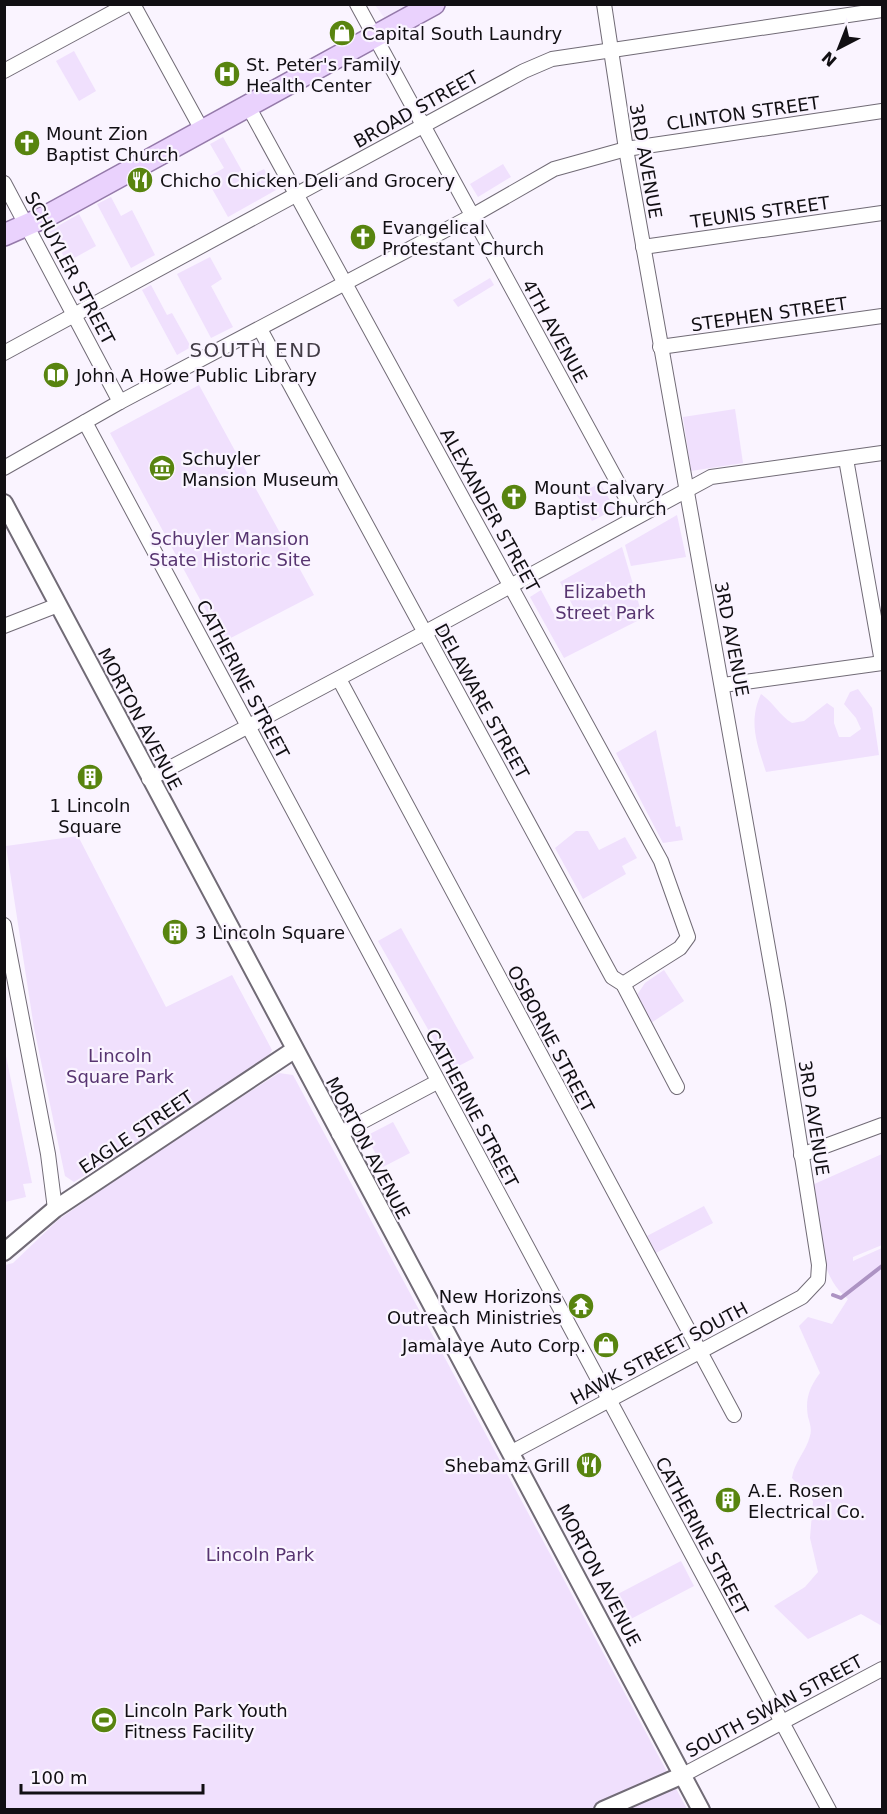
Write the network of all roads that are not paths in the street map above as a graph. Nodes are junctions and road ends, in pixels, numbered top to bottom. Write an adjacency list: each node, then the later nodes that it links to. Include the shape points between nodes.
1 (128, 4): 9 (street)
2 (133, 4): 13 (street)
3 (357, 4): 7 (street, 4TH AVENUE)
4 (434, 4): 7 (main road)
5 (604, 4): 8 (street, 3RD AVENUE)
6 (882, 10): 8 (street, BROAD STREET)
7 (375, 37): 10 (main road); 12 (street, 4TH AVENUE)
8 (609, 50): 12 (street, BROAD STREET, via 552,59); 14 (street, 3RD AVENUE)
9 (4, 71)
10 (248, 106): 13 (main road); 16 (street, ALEXANDER STREET)
11 (882, 111): 14 (street, CLINTON STREET)
12 (423, 126): 16 (street, BROAD STREET); 18 (street, 4TH AVENUE)
13 (202, 130): 19 (main road)
14 (626, 149): 18 (street, CLINTON STREET, via 554,169); 21 (street, 3RD AVENUE)
15 (4, 183): 19 (street, SCHUYLER STREET)
16 (296, 195): 22 (street, ALEXANDER STREET); 23 (street, BROAD STREET)
17 (882, 213): 21 (street, TEUNIS STREET)
18 (472, 216): 22 (street, CLINTON STREET); 35 (street, 4TH AVENUE)
19 (27, 226): 20 (main road); 23 (street, SCHUYLER STREET)
20 (4, 235)
21 (643, 247): 26 (street, 3RD AVENUE)
22 (344, 285): 25 (street, CLINTON STREET); 36 (street, ALEXANDER STREET)
23 (75, 316): 27 (street, BROAD STREET); 28 (street, SCHUYLER STREET)
24 (882, 316): 26 (street, STEPHEN STREET)
25 (260, 329): 28 (street, CLINTON STREET); 39 (street, DELAWARE STREET)
26 (660, 347): 33 (street, 3RD AVENUE)
27 (4, 353)
28 (120, 402): 29 (street, CLINTON STREET)
29 (85, 422): 32 (street, CLINTON STREET); 43 (street, CATHERINE STREET)
30 (882, 453): 31 (street)
31 (846, 459): 33 (street, via 711,477); 40 (street)
32 (4, 468)
33 (685, 488): 35 (street); 42 (street, 3RD AVENUE)
34 (4, 503): 37 (street, MORTON AVENUE)
35 (636, 516): 36 (street)
36 (512, 585): 39 (street); 47 (street, ALEXANDER STREET, via 661,861 688,937 674,953)
37 (58, 605): 38 (street); 44 (street, MORTON AVENUE)
38 (4, 626)
39 (424, 633): 41 (street); 47 (street, DELAWARE STREET, via 612,977)
40 (882, 662): 42 (street)
41 (339, 679): 43 (street); 57 (street, OSBORNE STREET)
42 (723, 685): 53 (street, 3RD AVENUE)
43 (249, 728): 44 (street); 49 (street, CATHERINE STREET)
44 (149, 779): 48 (street, MORTON AVENUE)
45 (4, 925): 46 (street)
46 (9, 965): 54 (street, via 48,1154)
47 (623, 984): 50 (street, DELAWARE STREET)
48 (294, 1050): 52 (street, MORTON AVENUE); 54 (street, EAGLE STREET)
49 (437, 1082): 52 (street); 58 (street, CATHERINE STREET)
50 (677, 1087)
51 (882, 1125): 53 (street)
52 (339, 1134): 60 (street, MORTON AVENUE)
53 (801, 1155): 56 (street, 3RD AVENUE)
54 (55, 1209): 55 (street, EAGLE STREET)
55 (4, 1252)
56 (818, 1280): 57 (street, HAWK STREET SOUTH, via 802,1297)
57 (698, 1352): 58 (street, HAWK STREET SOUTH); 59 (street, OSBORNE STREET)
58 (609, 1400): 60 (street, HAWK STREET SOUTH); 62 (street, CATHERINE STREET)
59 (734, 1415)
60 (512, 1452): 63 (street, MORTON AVENUE)
61 (882, 1668): 62 (street, SOUTH SWAN STREET)
62 (782, 1723): 63 (street, SOUTH SWAN STREET); 66 (street, CATHERINE STREET)
63 (683, 1775): 64 (street); 65 (street, MORTON AVENUE)
64 (603, 1809)
65 (701, 1809)
66 (829, 1809)

